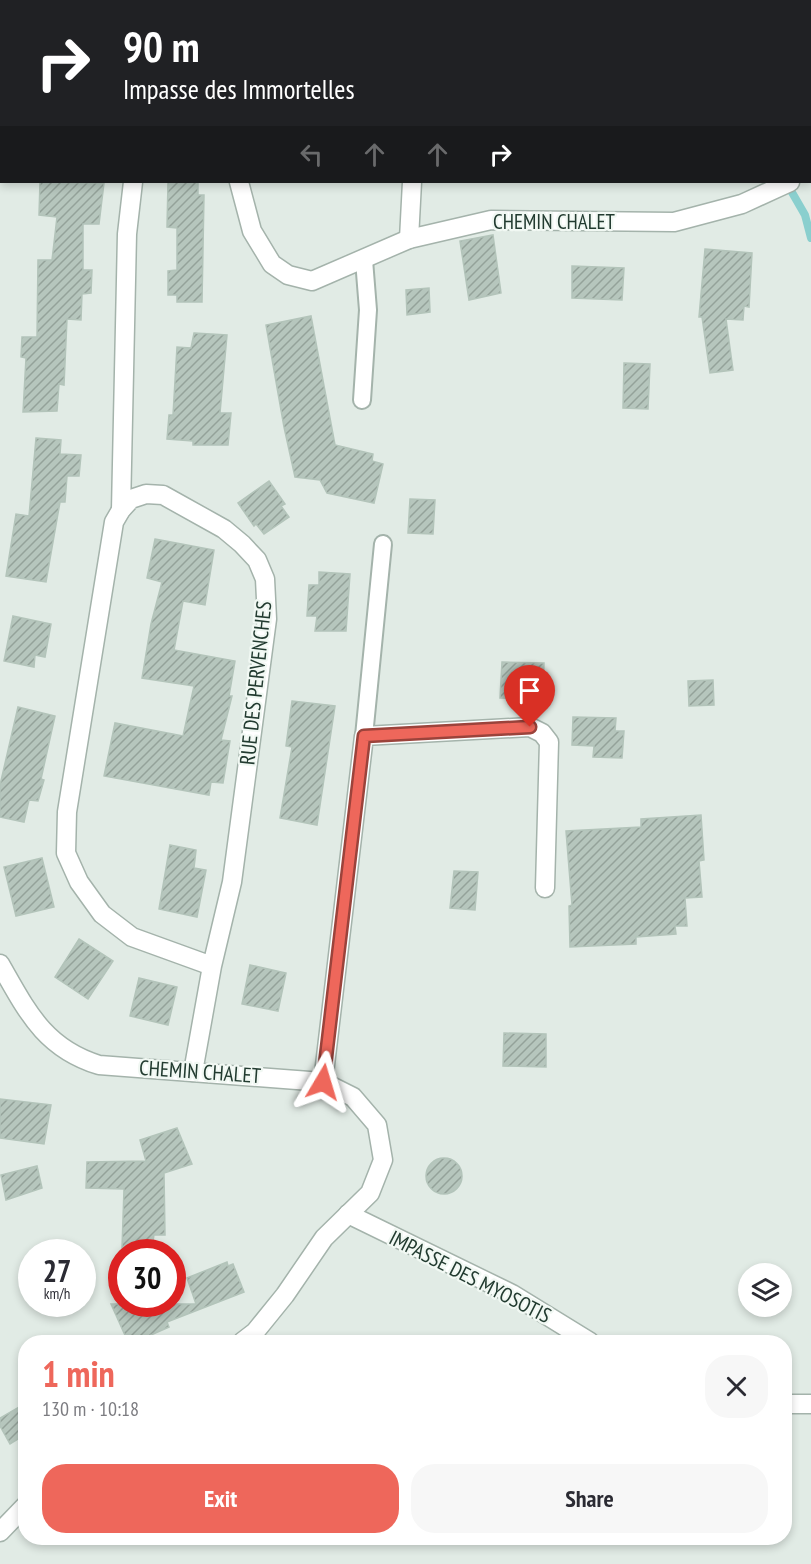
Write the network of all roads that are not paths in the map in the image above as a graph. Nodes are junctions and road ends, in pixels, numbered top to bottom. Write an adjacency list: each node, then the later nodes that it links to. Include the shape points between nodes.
1 (133, 183): 8 (street, via 127,234)
2 (239, 183): 6 (street, CHEMIN CHALET, via 252,231 272,264 288,275 312,281)
3 (412, 183): 5 (street)
4 (788, 183): 5 (street, CHEMIN CHALET, via 742,204 674,222 491,220)
5 (409, 239): 6 (street, CHEMIN CHALET)
6 (364, 260): 7 (lane, via 368,310)
7 (362, 400)
8 (121, 510): 13 (street, via 114,522 68,801 66,853 79,882 102,914 132,937); 13 (street, RUE DES PERVENCHES, via 131,499 146,494 163,495 224,529 257,561 265,579 267,619 232,882)
9 (383, 544): 10 (lane)
10 (364, 736): 11 (street, via 530,727 542,733 549,742); 15 (street)
11 (545, 888)
12 (0, 964): 14 (street, CHEMIN CHALET, via 40,1027 58,1046 78,1058 99,1065)
13 (212, 966): 14 (street, RUE DES PERVENCHES)
14 (193, 1072): 15 (street, CHEMIN CHALET)
15 (323, 1082): 16 (street, CHEMIN CHALET, via 354,1097 377,1125 383,1160 370,1193)
16 (348, 1215): 17 (street, CHEMIN CHALET, via 324,1238 285,1295); 18 (street, IMPASSE DES MYOSOTIS, via 512,1294)
17 (251, 1335)
18 (579, 1335)
19 (792, 1404): 20 (street)
20 (811, 1404)
21 (18, 1513): 22 (street)
22 (0, 1532)

